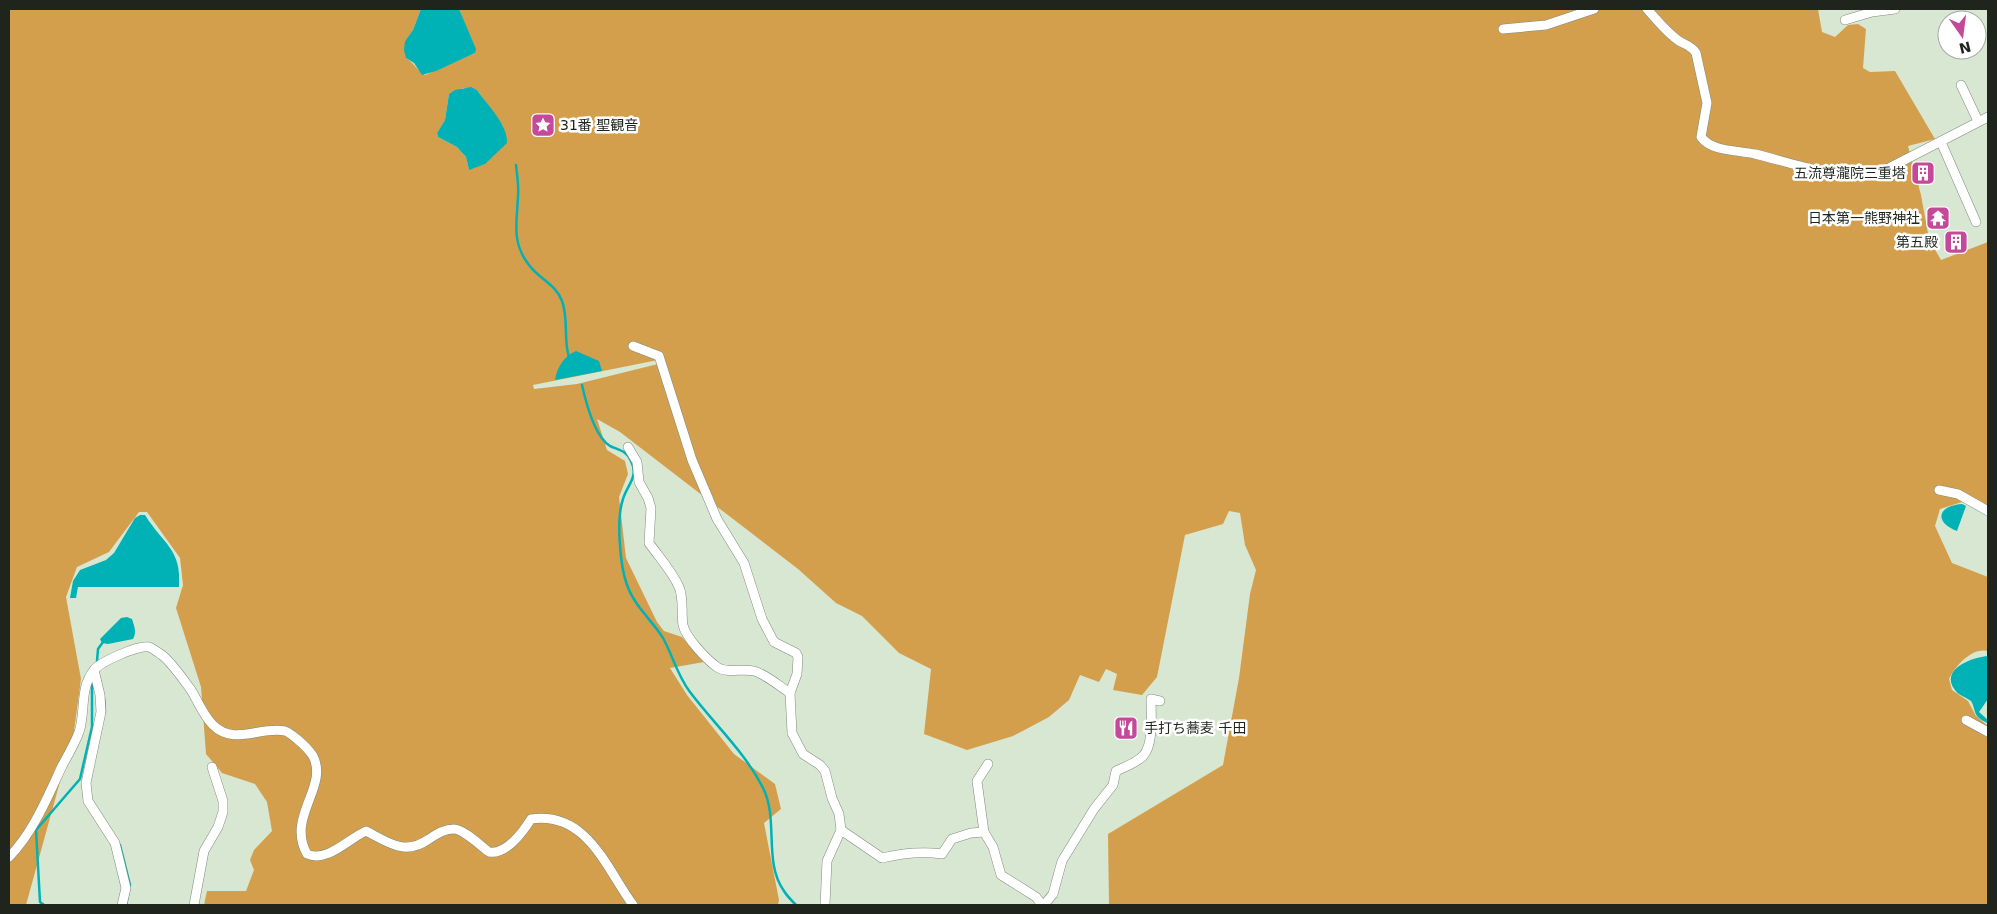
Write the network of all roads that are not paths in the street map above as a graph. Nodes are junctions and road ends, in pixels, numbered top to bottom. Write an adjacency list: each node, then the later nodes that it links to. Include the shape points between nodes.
1 (1594, 9): 5 (street, via 1546,25)
2 (1647, 9): 9 (street, via 1670,34 1696,53 1707,103 1701,137 1705,143 1812,170 1872,174)
3 (1895, 9): 4 (street)
4 (1845, 20)
5 (1503, 29)
6 (1961, 85): 8 (street)
7 (1988, 117): 8 (street)
8 (1978, 121): 9 (street)
9 (1941, 142): 10 (street)
10 (1976, 222)
11 (633, 346): 16 (street, via 659,356 692,460 714,513 744,564 762,619 774,642 798,657 797,674)
12 (628, 447): 16 (street, via 637,462 639,482 651,508 648,543 681,590 683,626 688,635 719,668 753,671)
13 (1939, 490): 14 (street, via 1958,494)
14 (1988, 511)
15 (94, 670): 24 (street, via 84,686 80,731 36,818); 25 (street, via 102,712 86,783 88,801 115,843 126,888); 27 (street, via 105,661 149,647 162,655 221,732 245,735 286,731 302,743 313,757 316,772 301,824 300,837 306,854 314,857 329,853 366,831 393,846 406,848 420,846 441,831 455,828 494,853 507,848 531,819 545,817 559,820 583,834 606,861)
16 (790, 693): 22 (street, via 790,724 794,741 803,754 825,771 838,809)
17 (1160, 701): 29 (street, via 1151,698 1151,731 1145,755 1116,771 1113,785 1062,861 1053,894)
18 (1966, 720): 19 (street)
19 (1988, 732)
20 (988, 764): 23 (street, via 978,781)
21 (212, 767): 26 (street, via 223,801 223,812 204,851)
22 (841, 830): 23 (street, via 882,858 907,852 942,854 952,839 971,832); 28 (street, via 827,861)
23 (984, 832): 29 (street, via 993,847 1001,875)
24 (9, 857)
25 (122, 905)
26 (194, 905)
27 (633, 905)
28 (825, 905)
29 (1043, 905)

